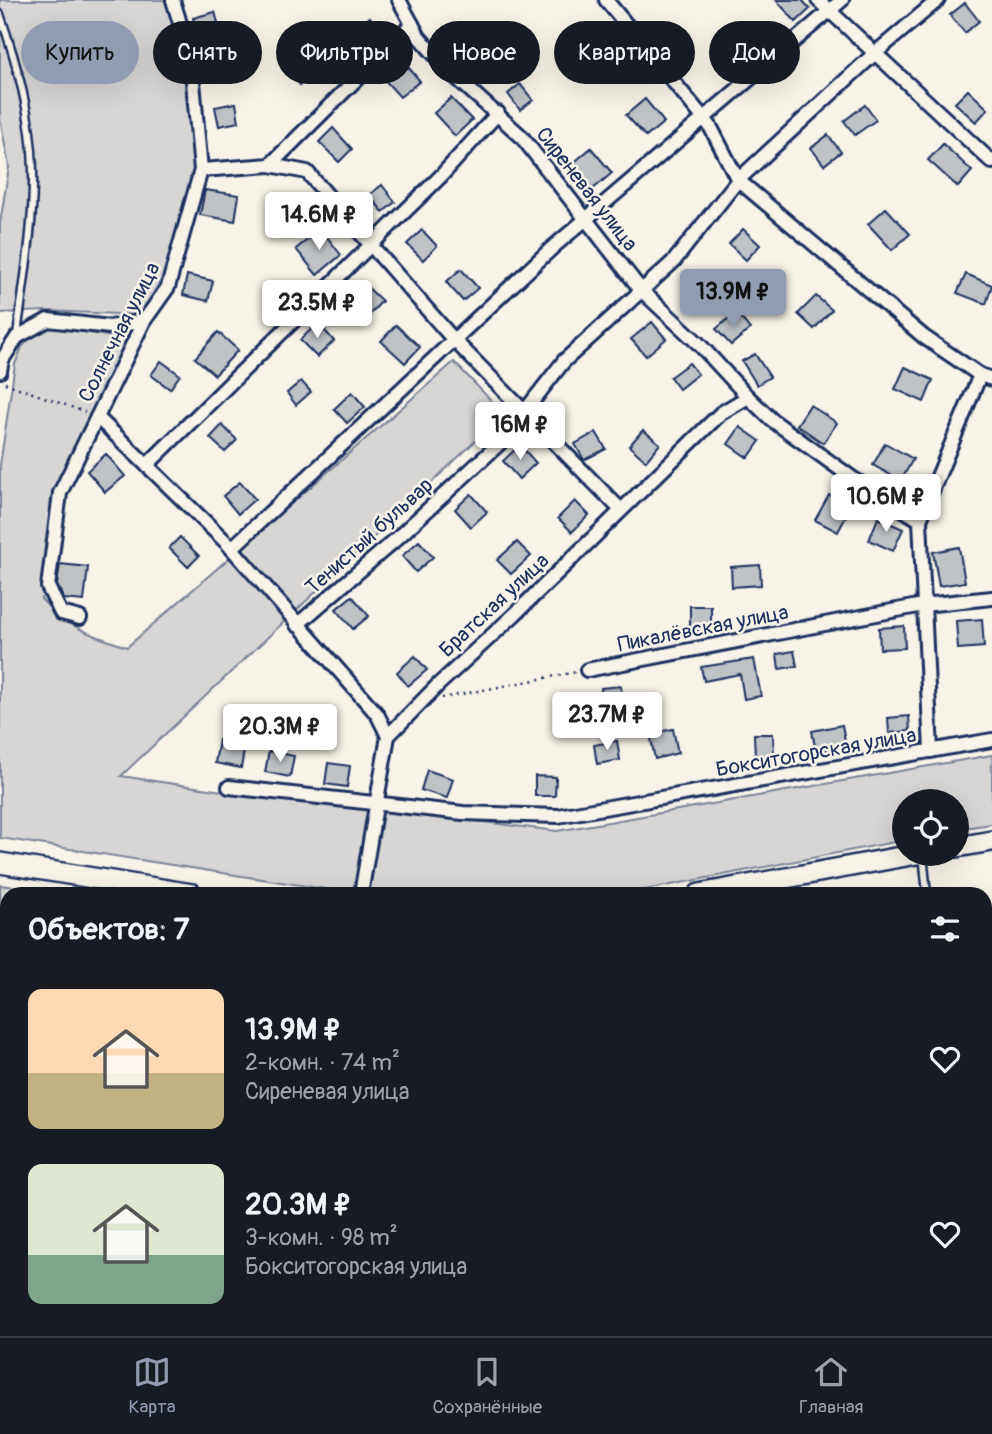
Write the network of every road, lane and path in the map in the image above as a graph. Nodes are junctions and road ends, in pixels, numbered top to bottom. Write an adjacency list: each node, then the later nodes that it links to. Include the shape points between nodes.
1 (173, 0): 17 (street, Солнечная улица, via 191,60)
2 (399, 0): 9 (street, Сиреневая улица)
3 (606, 0): 14 (street)
4 (818, 0): 7 (street)
5 (842, 0): 7 (street)
6 (938, 0): 11 (street, Тенистый бульвар)
7 (829, 11): 11 (street); 14 (street)
8 (0, 14): 23 (lane, via 20,72 33,168 32,228)
9 (410, 21)
10 (413, 26): 13 (street, Сиреневая улица, via 450,72)
11 (873, 55): 15 (street); 18 (street, Тенистый бульвар)
12 (352, 84): 16 (street)
13 (498, 113): 19 (street, Сиреневая улица, via 521,135); 20 (street, via 441,176)
14 (704, 119): 18 (street); 19 (street)
15 (992, 163)
16 (270, 165): 17 (street); 20 (street, via 307,172)
17 (201, 170): 22 (street, Солнечная улица, via 168,287)
18 (738, 180): 21 (street, Тенистый бульвар, via 674,261); 26 (street, via 924,337)
19 (586, 219): 21 (street, Сиреневая улица); 24 (street)
20 (370, 243): 24 (street); 31 (street)
21 (641, 290): 28 (street, Сиреневая улица); 29 (street, Тенистый бульвар, via 564,361)
22 (144, 321): 23 (street, via 110,327 48,320); 30 (street, Солнечная улица)
23 (17, 337): 25 (street)
24 (453, 339): 29 (street); 34 (street, via 419,376)
25 (1, 363)
26 (986, 377): 33 (street)
27 (0, 381): 30 (path)
28 (748, 397): 32 (street, Братская улица, via 721,413); 33 (street, Сиреневая улица, via 855,480)
29 (525, 412): 32 (street); 38 (street, Тенистый бульвар, via 500,443)
30 (97, 417): 31 (street); 37 (street, Солнечная улица, via 60,493 48,587 61,613)
31 (147, 465): 34 (street)
32 (620, 509): 40 (street, Братская улица)
33 (920, 520): 36 (street)
34 (232, 548): 38 (street)
35 (992, 598): 36 (street, Пикалёвская улица)
36 (923, 605): 39 (street, Пикалёвская улица); 43 (street)
37 (80, 618)
38 (297, 625): 41 (street, via 377,714)
39 (587, 670): 40 (path)
40 (421, 702): 41 (street, Братская улица)
41 (388, 736): 45 (street)
42 (992, 740): 43 (street, Бокситогорская улица)
43 (931, 751): 45 (street, Бокситогорская улица, via 558,816 463,813)
44 (229, 787): 45 (street, Бокситогорская улица)
45 (377, 802): 52 (street)
46 (992, 841): 47 (main road)
47 (969, 845)
48 (892, 859): 53 (main road)
49 (0, 863): 51 (main road)
50 (924, 866): 54 (lane)
51 (149, 887)
52 (362, 887)
53 (737, 887)
54 (926, 887)

